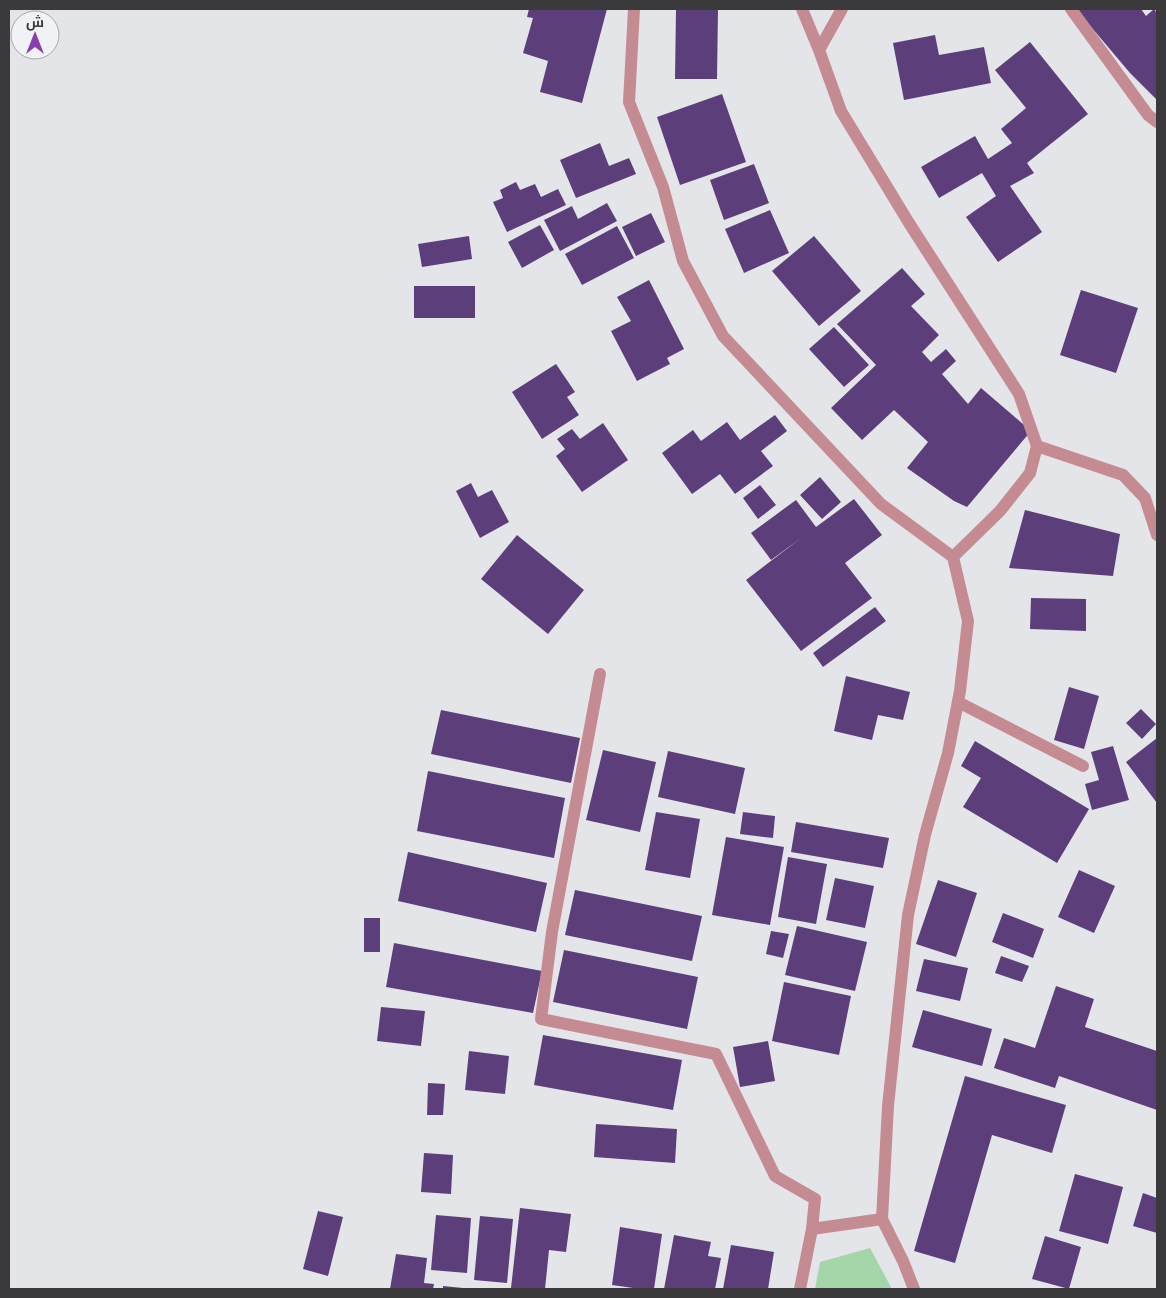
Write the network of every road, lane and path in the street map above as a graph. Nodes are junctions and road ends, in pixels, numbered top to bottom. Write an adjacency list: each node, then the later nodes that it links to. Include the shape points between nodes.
1 (634, 9): 9 (street, via 629,102 664,187 684,261 724,336 881,504)
2 (802, 9): 5 (street)
3 (842, 9): 5 (street)
4 (1071, 9): 6 (street, via 1148,115)
5 (819, 50): 7 (street, via 841,111 908,223 1019,394)
6 (1157, 122)
7 (1037, 446): 8 (street, via 1123,475 1145,498); 9 (street, via 1030,473 1000,511)
8 (1157, 535)
9 (953, 557): 11 (street, via 968,622)
10 (600, 674): 14 (street, via 552,932 541,1019 716,1054 775,1176 815,1199)
11 (958, 702): 12 (street); 13 (street, via 908,914 888,1106)
12 (1083, 766)
13 (882, 1219): 14 (street); 16 (street)
14 (812, 1229): 15 (street)
15 (800, 1289)
16 (914, 1289)

